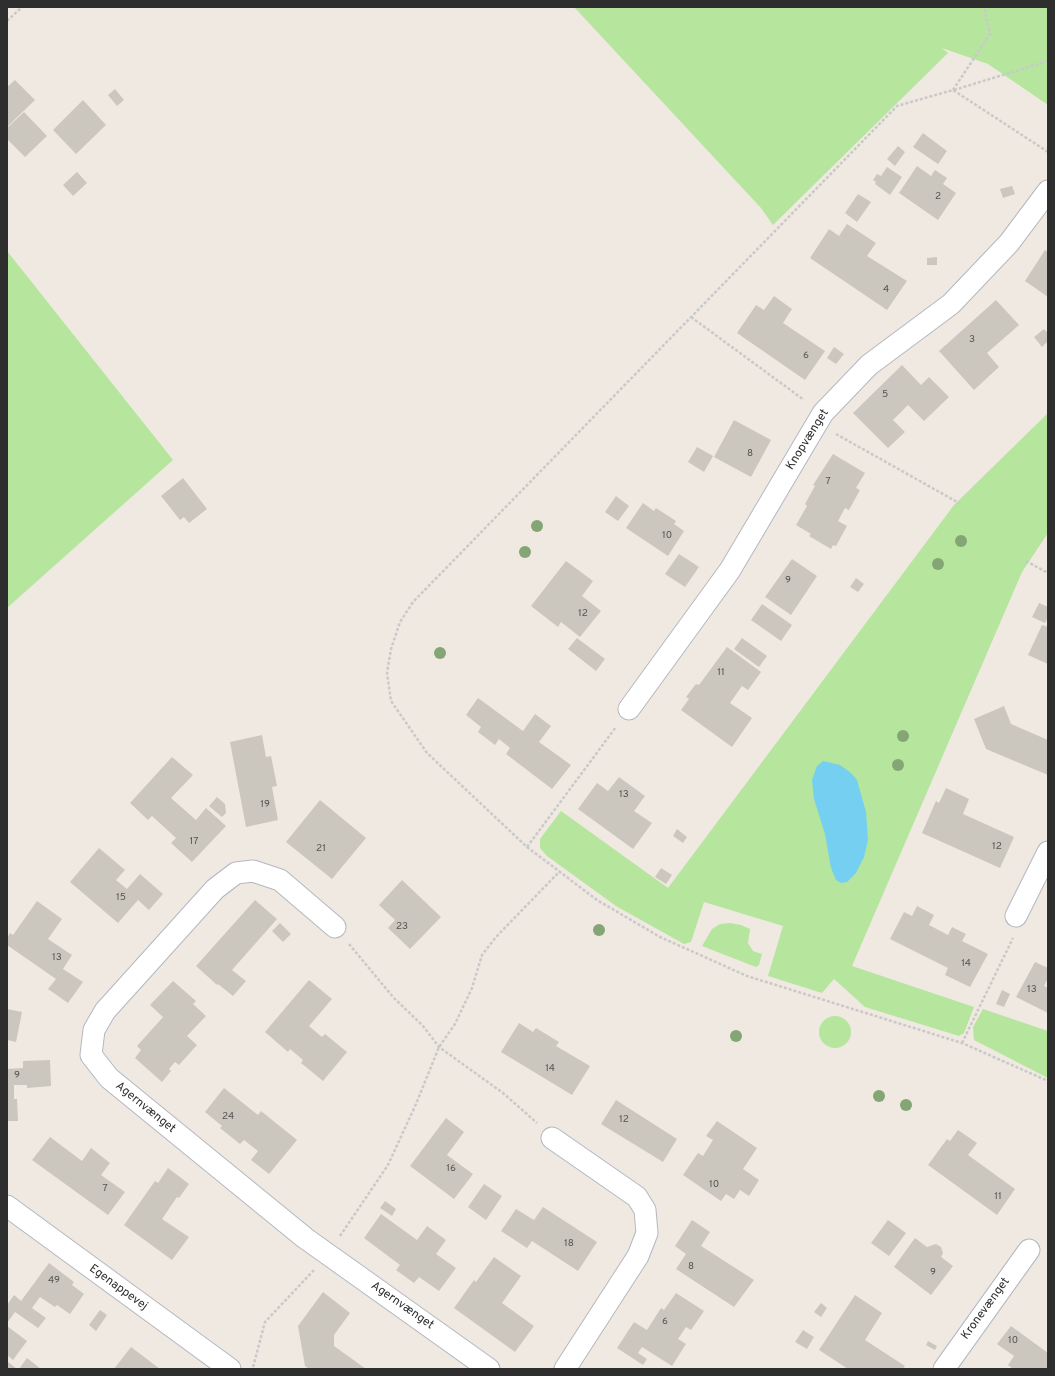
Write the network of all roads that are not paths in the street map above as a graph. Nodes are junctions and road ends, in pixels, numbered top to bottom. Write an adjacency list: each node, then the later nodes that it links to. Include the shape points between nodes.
1 (1048, 190): 2 (street, Knopvænget, via 1008,242 950,304 870,365 820,418 730,570)
2 (629, 709)
3 (1048, 852): 4 (street)
4 (1016, 916)
5 (335, 926): 10 (street, Agernvænget, via 280,880 253,871 236,873 215,889 105,1011 94,1030 91,1055 109,1078 327,1254)
6 (552, 1138): 11 (street, via 637,1197 645,1210 647,1233 638,1256)
7 (7, 1206): 9 (street, Egenappevej)
8 (1029, 1250): 12 (street, Kronevænget)
9 (230, 1369)
10 (490, 1369)
11 (565, 1369)
12 (944, 1369)

